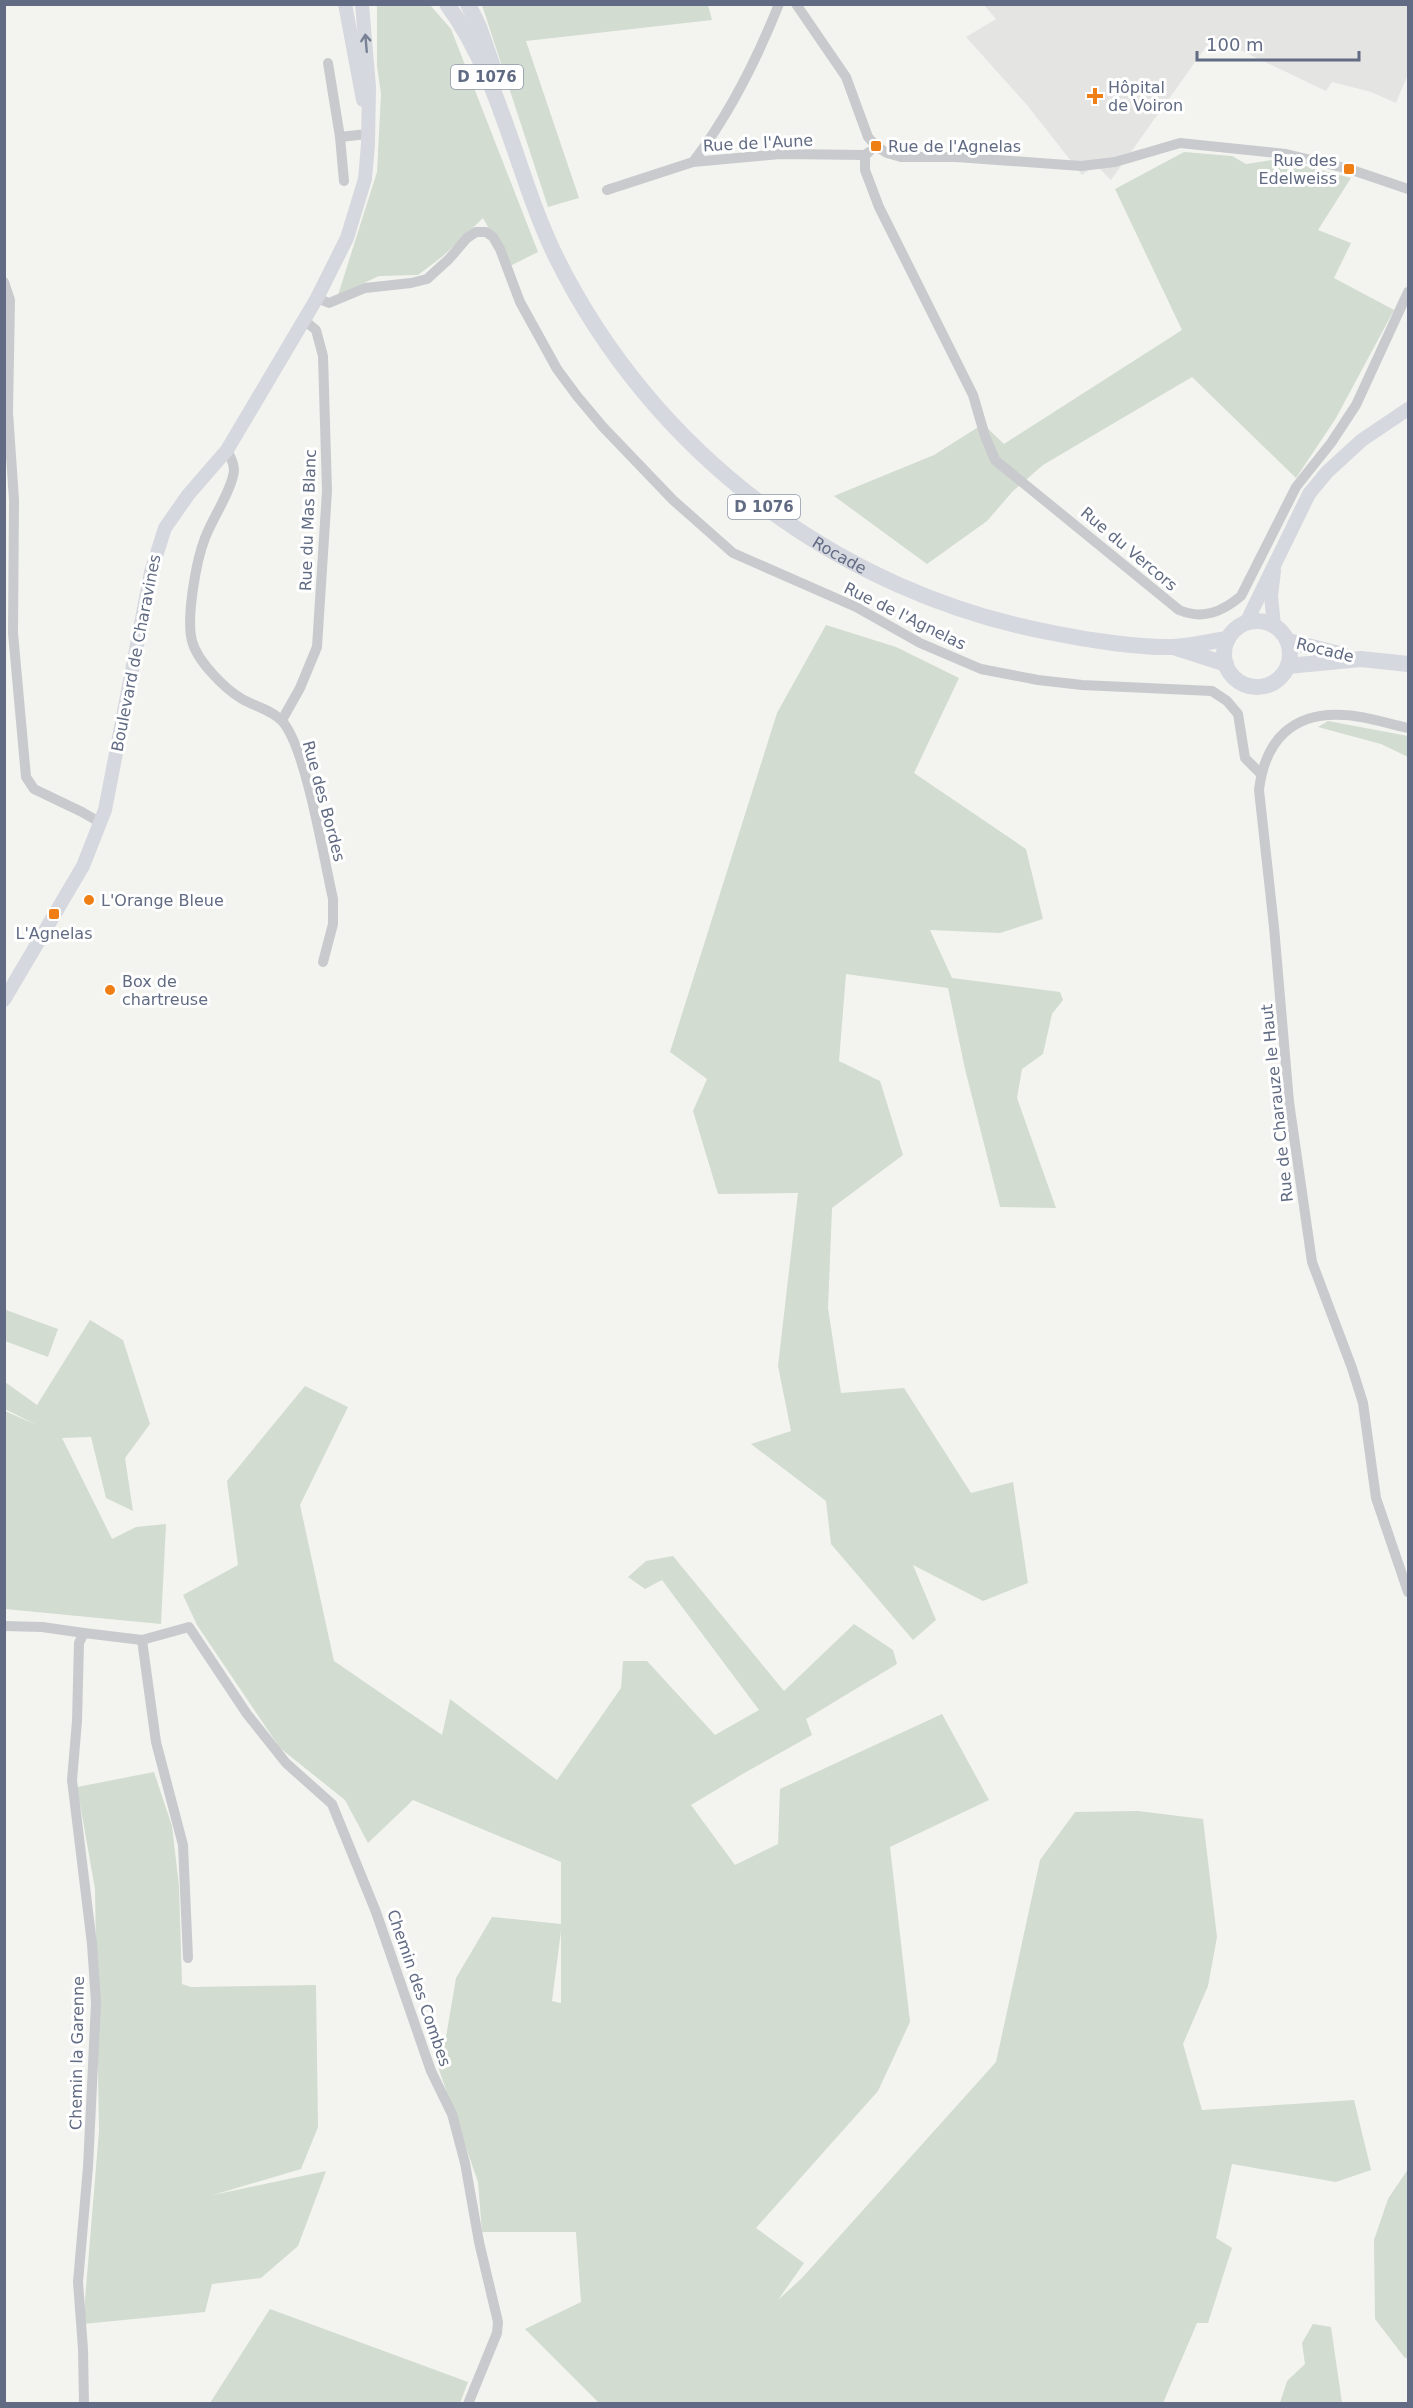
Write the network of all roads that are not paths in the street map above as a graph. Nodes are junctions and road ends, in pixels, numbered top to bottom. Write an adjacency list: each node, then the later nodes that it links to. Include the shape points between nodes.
1 (345, 4): 8 (main road, Boulevard de Charavines)
2 (362, 4): 8 (main road, Boulevard de Charavines, one-way to 2, via 369,87)
3 (447, 4): 11 (main road, Rocade / D 1076, via 483,64)
4 (468, 4): 11 (main road, Rocade / D 1076, via 488,48)
5 (779, 4): 13 (street, via 715,133)
6 (796, 4): 10 (street, via 846,77 868,137)
7 (328, 63): 9 (street)
8 (367, 128): 9 (street); 19 (main road, Boulevard de Charavines, via 365,179 357,210)
9 (340, 137): 14 (street)
10 (876, 146): 12 (street); 15 (street, via 901,157 1081,166 1115,162 1180,143 1286,154)
11 (516, 155): 29 (main road, Rocade / D 1076, via 556,257 610,348 690,444 767,509 867,571 981,617 1080,638)
12 (865, 155): 13 (street, Rue de l'Aune, via 780,154); 18 (street, Rue du Vercors, via 865,170 879,207 973,395 995,460 1179,610 1191,615 1225,609 1240,596 1296,487 1356,405)
13 (693, 162): 16 (street, Rue de l'Aune)
14 (344, 181)
15 (1408, 189)
16 (607, 190)
17 (4, 282): 22 (street, via 10,300)
18 (1408, 292)
19 (317, 298): 20 (main road, Boulevard de Charavines); 36 (street, Rue de l'Agnelas, via 329,303 365,288 427,279 467,238 476,232 486,232 500,249 520,302 557,369 577,396 673,500 733,553 856,607 920,643 981,669 1082,685 1212,691 1238,714 1245,758)
20 (304, 320): 23 (main road, Boulevard de Charavines); 34 (street, Rue du Mas Blanc, via 316,330 323,356 327,491 317,647)
21 (1408, 409): 24 (main road, via 1362,440 1327,472 1309,494)
22 (6, 413): 37 (street, via 14,500 13,633 26,777 34,789)
23 (228, 450): 34 (street, via 234,474 204,540 190,617 192,642 200,660 240,698); 37 (main road, Boulevard de Charavines, via 174,512 158,543)
24 (1276, 560): 25 (main road); 26 (main road, via 1271,596)
25 (1246, 623): 26 (main road, via 1256,621); 27 (main road)
26 (1274, 626): 28 (main road)
27 (1228, 639): 29 (main road, Rocade / D 1076); 31 (main road, via 1224,651)
28 (1288, 641): 30 (main road, Rocade); 33 (main road)
29 (1172, 647): 31 (main road, Rocade / D 1076)
30 (1361, 659): 32 (main road, Rocade); 33 (main road, Rocade)
31 (1226, 664): 33 (main road, via 1237,680 1256,687 1275,682)
32 (1408, 664)
33 (1288, 666)
34 (282, 720): 38 (street, Rue des Bordes, via 296,745 333,899 333,924)
35 (1408, 728): 36 (street, Rue de Charauze le Haut, via 1346,715 1314,715 1280,736 1269,750)
36 (1261, 774): 40 (street, Rue de Charauze le Haut, via 1259,790 1289,1102 1312,1262 1363,1403 1376,1498)
37 (100, 823): 39 (main road, Boulevard de Charavines, via 83,866)
38 (323, 962)
39 (4, 1000)
40 (1408, 1592)
41 (4, 1626): 42 (street)
42 (84, 1633): 43 (street); 45 (street, Chemin la Garenne, via 80,1643 72,1780 96,2003 78,2282)
43 (142, 1640): 44 (street, via 156,1742 183,1845); 46 (street, Chemin des Combes, via 189,1627 247,1714 286,1763 332,1804 376,1912 431,2072 452,2114 465,2163 498,2322)
44 (188, 1958)
45 (84, 2403)
46 (468, 2403)

